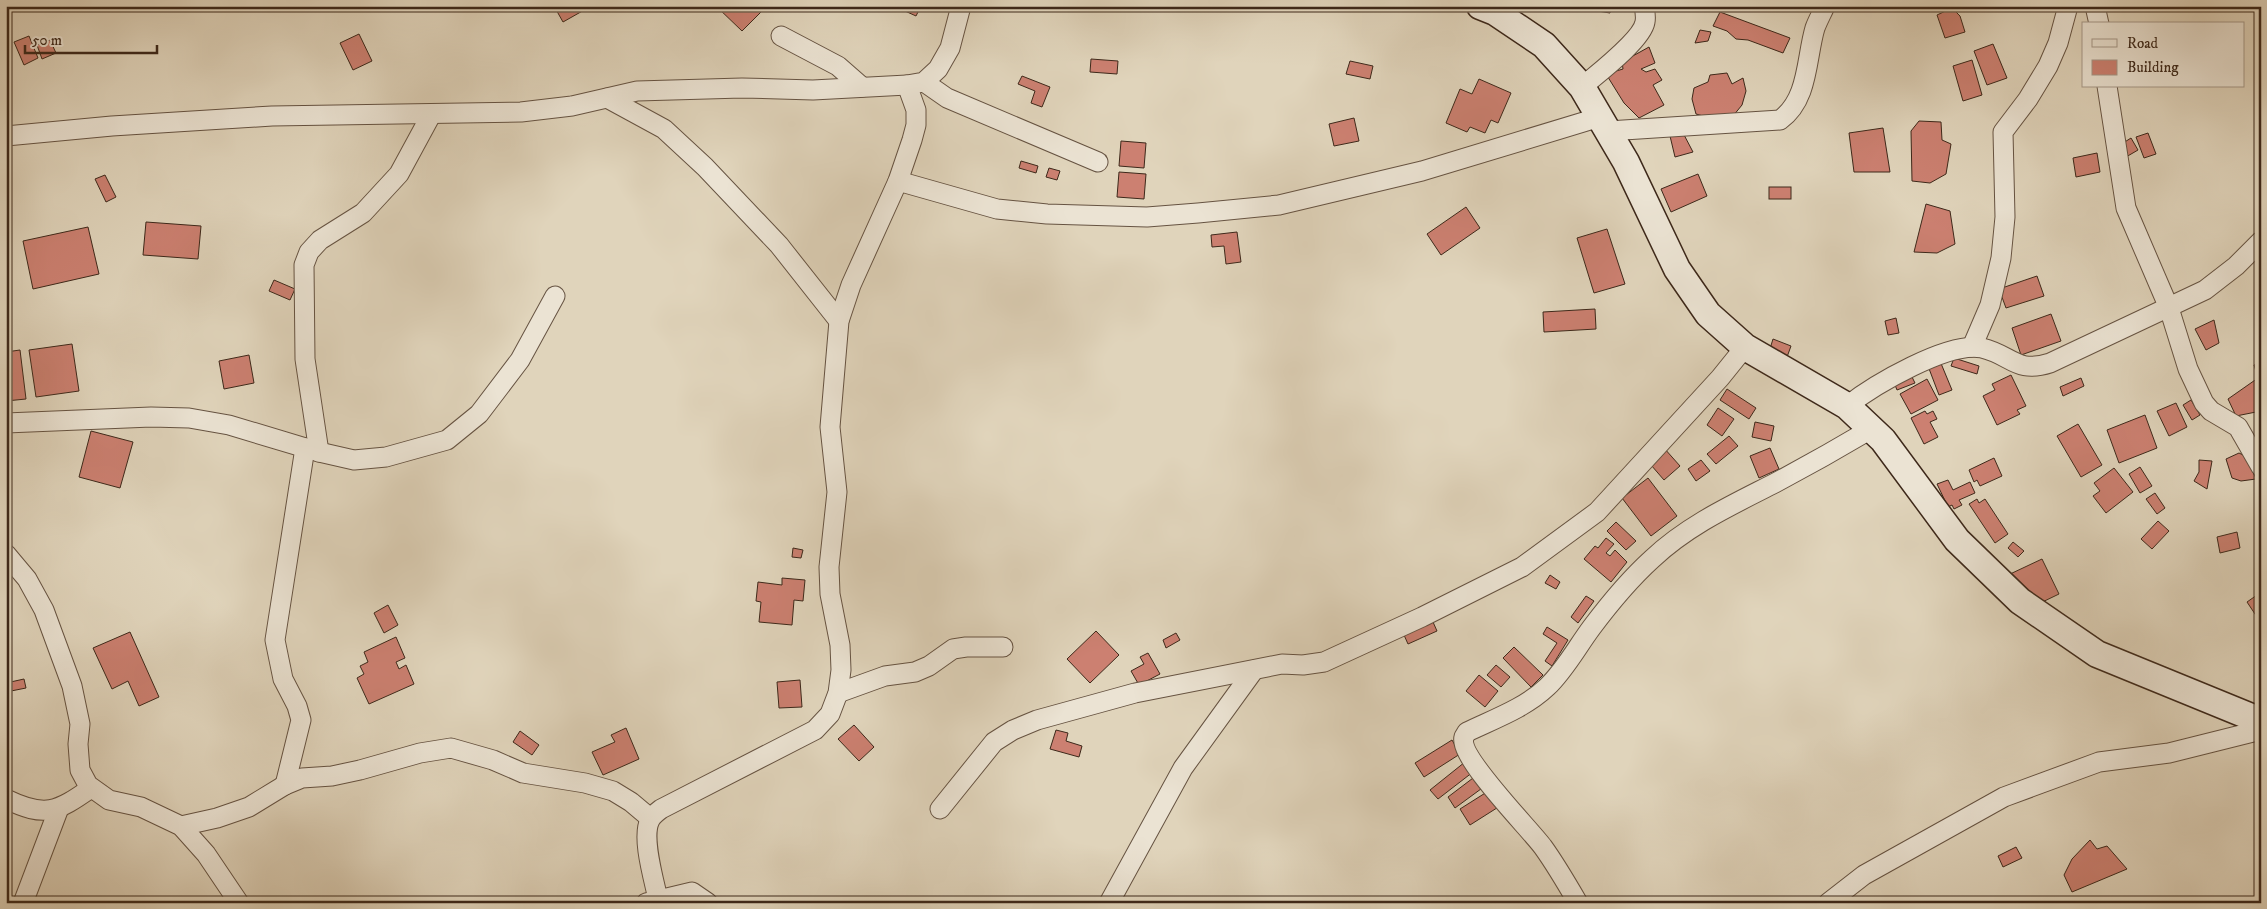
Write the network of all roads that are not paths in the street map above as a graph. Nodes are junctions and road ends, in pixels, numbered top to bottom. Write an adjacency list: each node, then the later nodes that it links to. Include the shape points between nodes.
1 (961, 6): 9 (street, via 950,48 938,69)
2 (1480, 6): 11 (street, via 1495,12 1544,45)
3 (1644, 6): 11 (street, via 1646,21 1642,30 1631,44)
4 (1825, 6): 15 (street, via 1815,28 1807,70 1795,105 1780,120)
5 (2068, 6): 24 (street, via 2048,66 2003,132 2005,216 2001,258 1990,305)
6 (2095, 6): 7 (street)
7 (2099, 22)
8 (781, 36): 10 (street, via 838,66)
9 (915, 83): 10 (street); 17 (street); 18 (street, via 916,125)
10 (862, 87): 13 (street, via 637,91)
11 (1582, 87): 15 (street)
12 (2107, 88): 21 (street, via 2126,208)
13 (607, 98): 14 (street, via 521,112); 22 (street, via 664,129 705,168 779,245)
14 (431, 115): 16 (street, via 272,116); 28 (street, via 393,180 363,213 320,240 308,252 304,265)
15 (1604, 124): 18 (street, via 1279,205 1198,213 1147,217 998,209); 23 (street, via 1626,162 1677,269 1708,314)
16 (6, 136)
17 (1098, 162)
18 (898, 181): 22 (street, via 851,285)
19 (2261, 241): 21 (street, via 2205,290)
20 (555, 296): 28 (street, via 520,360 479,414 447,440 386,457 354,460)
21 (2169, 308): 24 (street, via 2035,368); 29 (street, via 2188,369 2204,403 2238,427)
22 (839, 321): 33 (street, via 830,427 837,492 829,567 830,594 840,645)
23 (1745, 347): 25 (street); 32 (street, via 1597,512 1522,567 1324,662 1282,664)
24 (1972, 347): 25 (street, via 1933,358 1866,391)
25 (1847, 406): 27 (street)
26 (6, 423): 28 (street, via 189,418 229,425)
27 (1871, 429): 34 (street, via 1883,440 1957,540 2020,601 2098,654); 48 (street, via 1815,462 1727,506 1685,533 1653,558 1624,588 1546,688 1464,737 1464,745 1488,784 1542,846)
28 (312, 450): 36 (street, via 275,640 283,679 301,720)
29 (2261, 467)
30 (6, 554): 37 (street, via 27,579 44,610 72,686 80,724 80,770)
31 (1003, 646): 33 (street, via 952,649 915,672 885,676)
32 (1254, 670): 40 (street, via 1135,693 1037,720 1013,730 994,742); 47 (street, via 1183,768)
33 (838, 693): 41 (street, via 830,714 815,730 661,809)
34 (2261, 722)
35 (2261, 730): 49 (street, via 2169,753 2099,762 2004,797 1864,875)
36 (285, 784): 41 (street, via 302,778 360,770 420,752 451,748 522,772 613,791); 42 (street, via 249,807)
37 (91, 788): 39 (street); 42 (street, via 109,800 141,807)
38 (6, 799): 39 (street, via 32,810)
39 (58, 808): 44 (street)
40 (940, 809)
41 (650, 818): 43 (street, via 647,829)
42 (181, 826): 45 (street, via 206,854)
43 (652, 901): 46 (street, via 692,892)
44 (23, 903)
45 (239, 903)
46 (708, 903)
47 (1109, 903)
48 (1578, 903)
49 (1828, 903)

